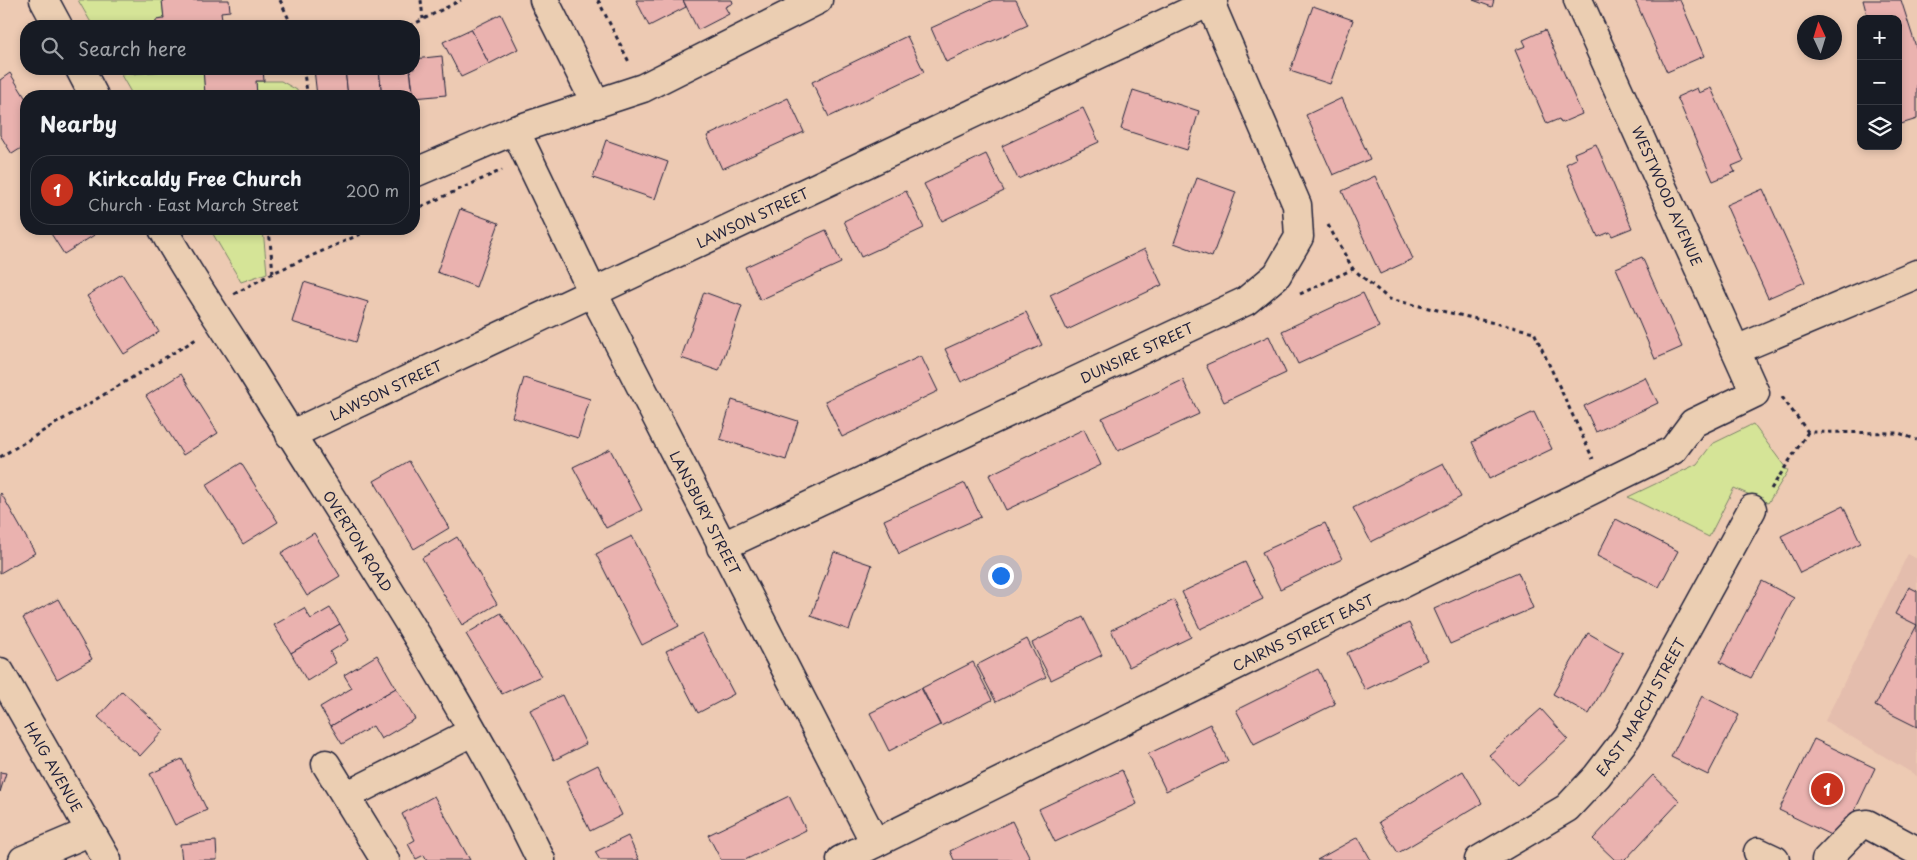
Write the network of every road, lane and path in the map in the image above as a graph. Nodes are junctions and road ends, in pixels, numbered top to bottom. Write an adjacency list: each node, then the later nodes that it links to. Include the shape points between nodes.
1 (44, 0): 11 (street)
2 (280, 0): 12 (path)
3 (421, 0): 10 (path)
4 (461, 0): 10 (path)
5 (544, 0): 19 (street)
6 (598, 0): 16 (path)
7 (818, 0): 16 (street)
8 (1578, 0): 32 (street, WESTWOOD AVENUE)
9 (1211, 1): 23 (street, DUNSIRE STREET); 30 (street, LAWSON STREET)
10 (423, 19): 13 (path)
11 (55, 20)
12 (289, 20)
13 (420, 21)
14 (83, 75): 17 (street)
15 (304, 75): 18 (path)
16 (643, 88): 19 (street)
17 (91, 90)
18 (307, 90)
19 (596, 104): 20 (street)
20 (515, 130): 21 (street); 22 (street, LANSBURY STREET)
21 (420, 170)
22 (533, 170): 24 (path); 30 (street, LANSBURY STREET)
23 (1297, 205): 38 (path, via 1322,216 1354,269 1389,299 1534,332); 40 (street, DUNSIRE STREET, via 1299,237 1277,275 1246,301)
24 (420, 208)
25 (168, 235): 31 (street, OVERTON ROAD)
26 (269, 235): 28 (path)
27 (358, 235): 28 (path)
28 (273, 273): 31 (path)
29 (1917, 274): 32 (street)
30 (592, 293): 35 (street, LAWSON STREET); 40 (street, LANSBURY STREET)
31 (217, 315): 35 (street, OVERTON ROAD); 37 (path)
32 (1736, 350): 33 (street, WESTWOOD AVENUE)
33 (1755, 393): 34 (path, via 1781,396); 38 (street, CAIRNS STREET EAST, via 1693,423 1674,450)
34 (1808, 432): 36 (path, via 1899,433); 39 (path, via 1768,494)
35 (290, 435): 42 (street, OVERTON ROAD, via 373,565)
36 (1917, 440)
37 (0, 457)
38 (1605, 484): 46 (street, CAIRNS STREET EAST)
39 (1752, 509): 53 (street, EAST MARCH STREET, via 1627,737 1615,753 1567,808)
40 (721, 547): 46 (street, LANSBURY STREET)
41 (0, 672): 45 (street, HAIG AVENUE)
42 (472, 732): 44 (street); 51 (street, OVERTON ROAD)
43 (326, 764): 44 (street)
44 (346, 796): 50 (street)
45 (89, 832): 48 (street); 49 (street, HAIG AVENUE)
46 (875, 843): 52 (street, CAIRNS STREET EAST)
47 (1917, 851): 54 (street, via 1868,824 1860,825)
48 (23, 860)
49 (107, 860)
50 (384, 860)
51 (541, 860)
52 (841, 860)
53 (1479, 860)
54 (1826, 860)

